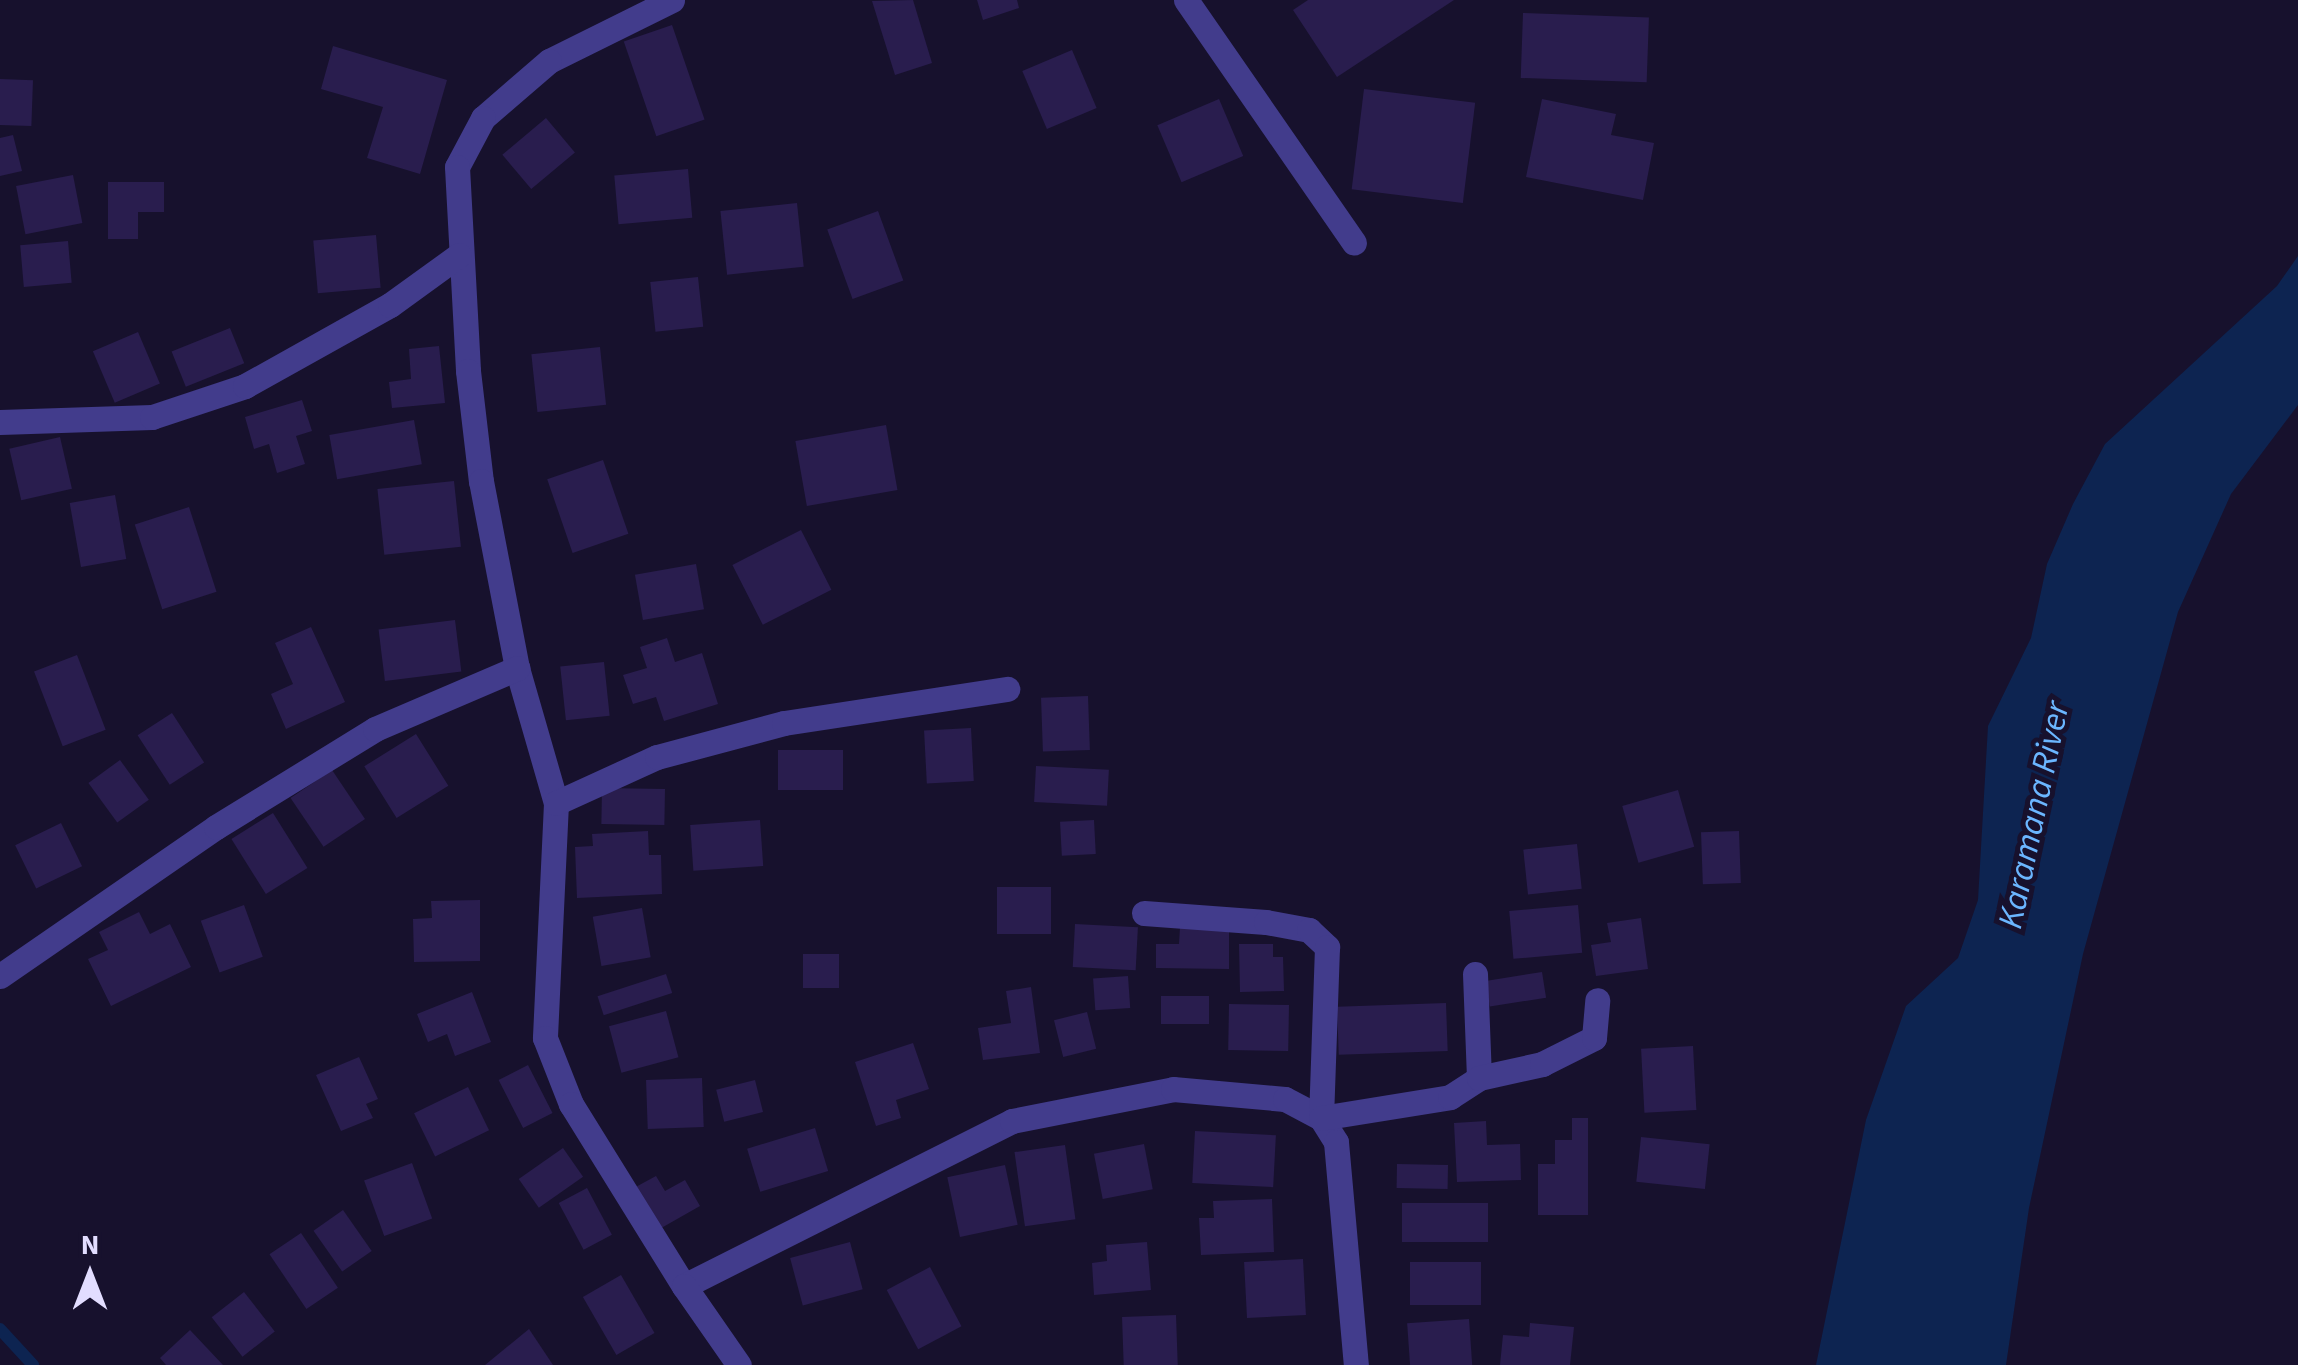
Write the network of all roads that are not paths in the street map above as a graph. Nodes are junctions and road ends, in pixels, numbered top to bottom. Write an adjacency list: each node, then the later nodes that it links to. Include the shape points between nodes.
1 (672, 0): 4 (street, via 549,60 483,118 458,167)
2 (1186, 0): 3 (street)
3 (1354, 243)
4 (460, 255): 5 (street, via 390,305 245,386 152,418); 6 (street, via 481,481)
5 (0, 422)
6 (517, 668): 8 (street); 11 (street, via 375,729)
7 (1007, 689): 8 (street, via 784,724 657,757)
8 (556, 803): 15 (street, via 546,1038 571,1104)
9 (1144, 913): 14 (street, via 1266,922 1309,930 1327,947)
10 (1475, 974): 13 (street)
11 (0, 976)
12 (1597, 1000): 13 (street, via 1594,1038 1542,1064)
13 (1480, 1078): 14 (street, via 1450,1098)
14 (1321, 1118): 15 (street, via 1284,1100 1173,1089 1012,1121); 17 (street, via 1336,1142 1346,1198)
15 (684, 1286): 16 (street)
16 (740, 1365)
17 (1356, 1365)

